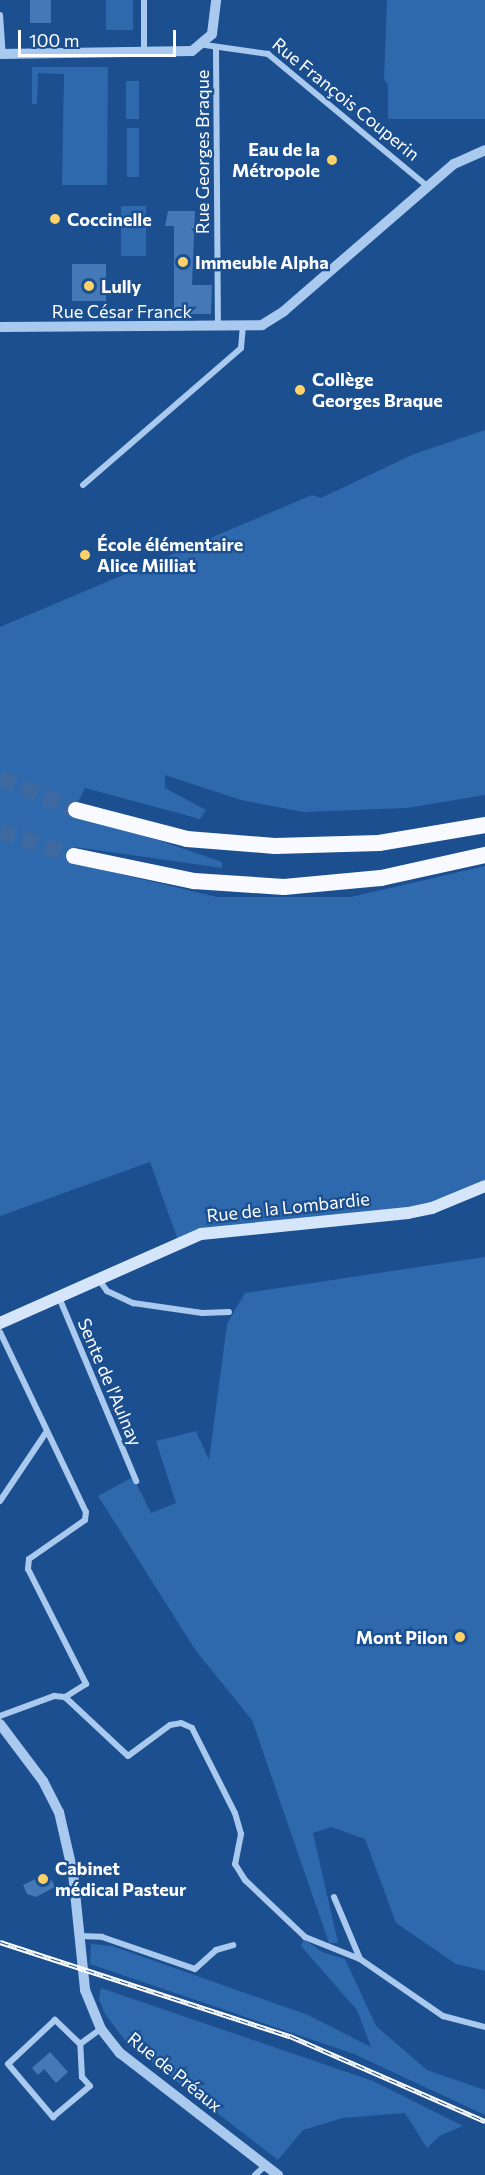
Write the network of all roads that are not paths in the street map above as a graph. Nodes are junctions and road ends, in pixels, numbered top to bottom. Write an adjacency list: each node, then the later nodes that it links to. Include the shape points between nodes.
1 (144, 0): 6 (street)
2 (216, 0): 4 (street)
3 (0, 15): 5 (street)
4 (210, 47): 6 (street, Rue François Couperin, via 183,53); 8 (street, Rue François Couperin, via 268,54); 10 (street, Rue Georges Braque)
5 (1, 54): 6 (street, Rue François Couperin)
6 (144, 54)
7 (485, 150): 8 (street, Rue César Franck, via 466,156)
8 (428, 186): 11 (street, Rue César Franck, via 275,319)
9 (0, 327): 10 (street, Rue César Franck)
10 (218, 327): 11 (street, Rue César Franck)
11 (243, 327): 12 (street, via 241,348)
12 (83, 484)
13 (76, 810): 14 (highway, via 187,839 275,846 379,843)
14 (485, 825)
15 (485, 855): 16 (highway, via 381,878 284,887 194,881)
16 (74, 856)
17 (485, 1186): 18 (main road, Rue de la Lombardie, via 432,1208 408,1213 201,1234)
18 (97, 1277): 19 (main road, Rue de la Lombardie); 20 (street, via 107,1291 133,1303 202,1313)
19 (58, 1294): 21 (main road, Rue de la Lombardie); 24 (street, Sente de l'Aulnay)
20 (229, 1311)
21 (0, 1323)
22 (0, 1332): 23 (street)
23 (46, 1431): 25 (street); 26 (street, via 86,1512 85,1520 29,1559 28,1569 86,1684)
24 (136, 1481)
25 (0, 1501)
26 (65, 1697): 27 (street, via 54,1696); 32 (street, via 128,1756 170,1725 182,1723 192,1728 235,1813 241,1834 235,1864 240,1872 305,1937)
27 (0, 1716)
28 (0, 1724): 30 (street, Rue de Préaux, via 43,1781 59,1812 68,1845)
29 (334, 1897): 32 (street)
30 (80, 1936): 31 (street, via 102,1938 195,1969 216,1950); 34 (street, Rue de Préaux, via 85,1990)
31 (233, 1945)
32 (360, 1959): 33 (street, via 443,2016)
33 (485, 2027)
34 (101, 2029): 35 (street); 36 (street, Rue de Préaux, via 120,2053)
35 (80, 2044): 35 (street, via 82,2077 90,2086 53,2117 8,2064 55,2020)
36 (266, 2164): 37 (street); 38 (street, Rue de Préaux)
37 (255, 2175)
38 (278, 2175)

